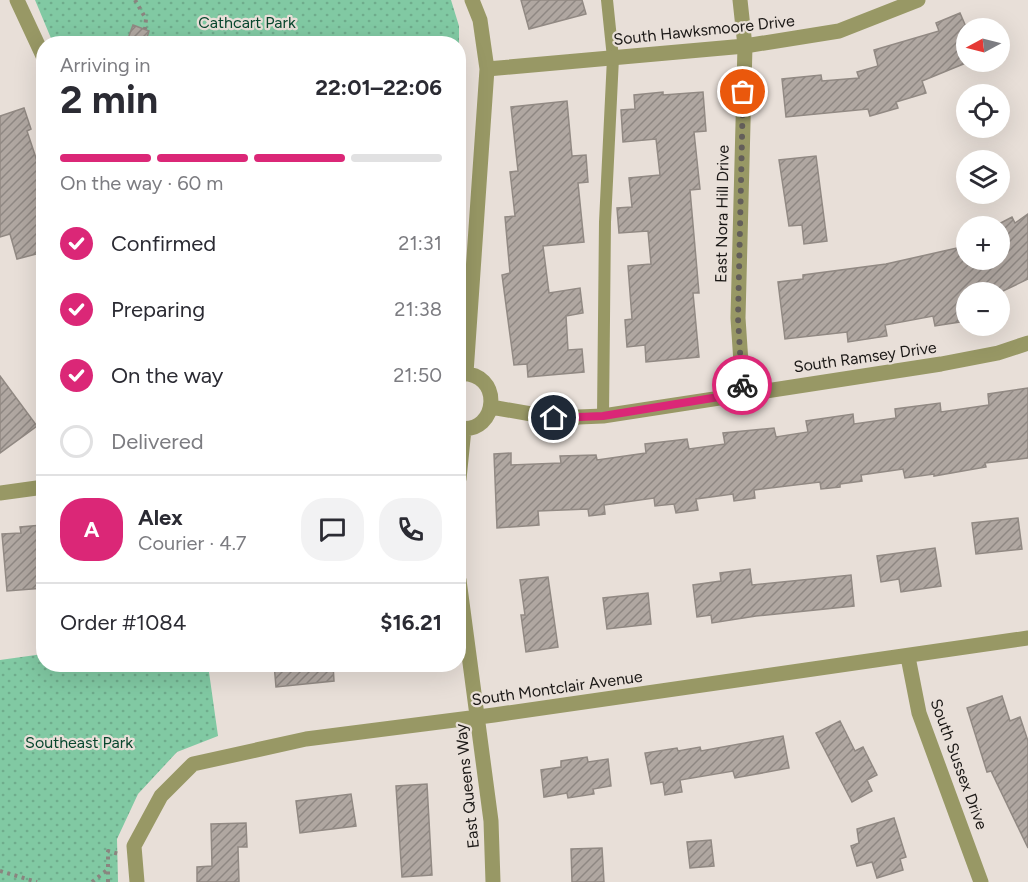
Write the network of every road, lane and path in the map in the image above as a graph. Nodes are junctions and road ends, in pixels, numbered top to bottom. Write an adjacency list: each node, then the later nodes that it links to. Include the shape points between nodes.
1 (17, 0): 8 (street)
2 (135, 0): 7 (path, via 146,19)
3 (472, 0): 11 (street, via 480,20)
4 (607, 0): 10 (lane)
5 (740, 0): 9 (street, East Nora Hill Drive)
6 (918, 0): 9 (street, South Hawksmoore Drive, via 839,31)
7 (145, 29)
8 (36, 41)
9 (745, 46): 10 (street, South Hawksmoore Drive); 15 (street, East Nora Hill Drive, via 738,318)
10 (612, 58): 11 (street, South Hawksmoore Drive); 17 (lane)
11 (487, 69): 12 (street)
12 (466, 325)
13 (1028, 343): 15 (street, South Ramsey Drive, via 942,364)
14 (466, 375): 16 (street, via 483,381 489,388)
15 (743, 393): 17 (street, South Ramsey Drive)
16 (491, 407): 17 (street, South Ramsey Drive, via 554,418); 18 (street, via 481,423)
17 (603, 416)
18 (466, 429)
19 (36, 489): 20 (street)
20 (0, 493)
21 (466, 628): 24 (street, East Queens Way)
22 (1028, 638): 23 (street, South Montclair Avenue)
23 (908, 657): 24 (street, South Montclair Avenue); 33 (street, South Sussex Drive, via 919,713)
24 (479, 718): 31 (street, South Montclair Avenue, via 306,740 193,764 161,796 134,846); 32 (street, East Queens Way)
25 (108, 851): 26 (path)
26 (107, 870): 29 (path); 30 (path)
27 (0, 871): 28 (path)
28 (37, 882)
29 (92, 882)
30 (108, 882)
31 (137, 882)
32 (494, 882)
33 (981, 882)

